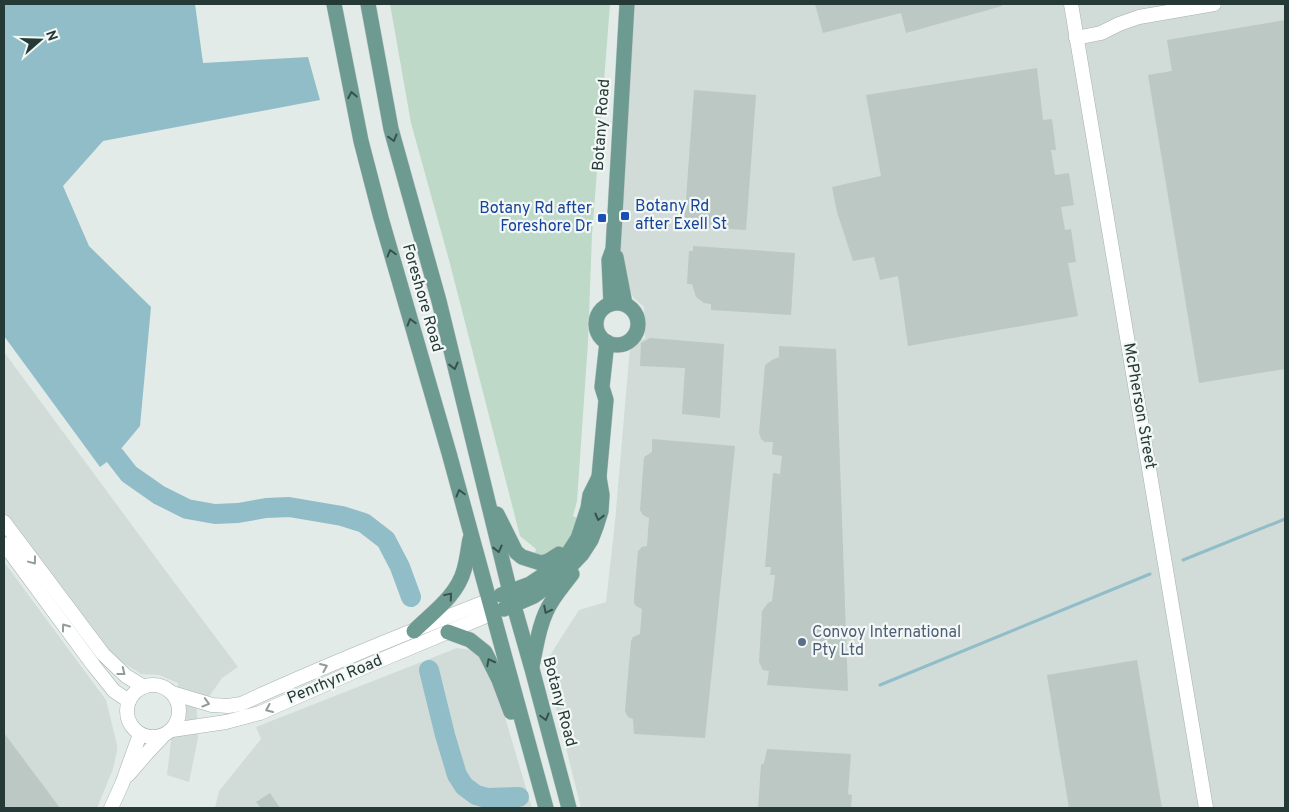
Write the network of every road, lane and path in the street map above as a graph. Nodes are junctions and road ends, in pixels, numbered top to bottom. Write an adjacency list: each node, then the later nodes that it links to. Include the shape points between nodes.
1 (334, 4): 13 (main road, Foreshore Road, one-way to 1, via 371,180)
2 (368, 4): 10 (main road, Foreshore Road, one-way to 10, via 391,129 439,301)
3 (627, 4): 7 (main road, Botany Road, via 613,249 609,260)
4 (1071, 4): 6 (street, McPherson Street)
5 (1214, 4): 6 (street, via 1139,17 1101,33)
6 (1076, 38): 31 (street, McPherson Street)
7 (618, 304): 8 (main road, via 604,307 596,325 602,338); 8 (main road, via 631,308 637,328 626,342)
8 (614, 343): 9 (main road, via 612,388 606,400)
9 (599, 477): 11 (main road); 15 (main road, one-way to 15, via 601,511 591,540)
10 (483, 484): 11 (main road, via 516,552 536,562 557,556); 16 (main road, Foreshore Road, one-way to 16)
11 (584, 518): 16 (main road, via 578,538 569,552)
12 (4, 522): 21 (street, one-way to 21, via 103,654 126,676)
13 (471, 533): 17 (main road, Foreshore Road); 18 (main road, one-way to 13, via 448,598 460,580)
14 (4, 544): 23 (street, one-way to 14, via 114,691 94,666)
15 (582, 554): 16 (main road, via 558,579 534,596); 20 (main road, one-way to 20, via 545,614)
16 (511, 599): 17 (main road); 20 (main road, Botany Road)
17 (492, 606): 18 (street, Penrhyn Road); 19 (street, Penrhyn Road); 26 (main road)
18 (414, 631): 22 (street, Penrhyn Road, one-way to 18, via 212,705 241,704)
19 (448, 632): 24 (street, Penrhyn Road, one-way to 24, via 260,713); 26 (main road, one-way to 19, via 485,652 470,640)
20 (532, 670): 30 (main road, Botany Road, one-way to 30)
21 (144, 687): 22 (street, via 164,687); 23 (street)
22 (172, 693): 24 (street, via 180,712 178,722)
23 (129, 701): 25 (street, via 127,716 134,730)
24 (168, 733): 25 (street, via 151,738); 27 (street, via 147,752)
25 (140, 734): 27 (street)
26 (536, 771): 29 (main road)
27 (122, 784): 28 (street)
28 (111, 808)
29 (546, 808)
30 (569, 808)
31 (1206, 808)

